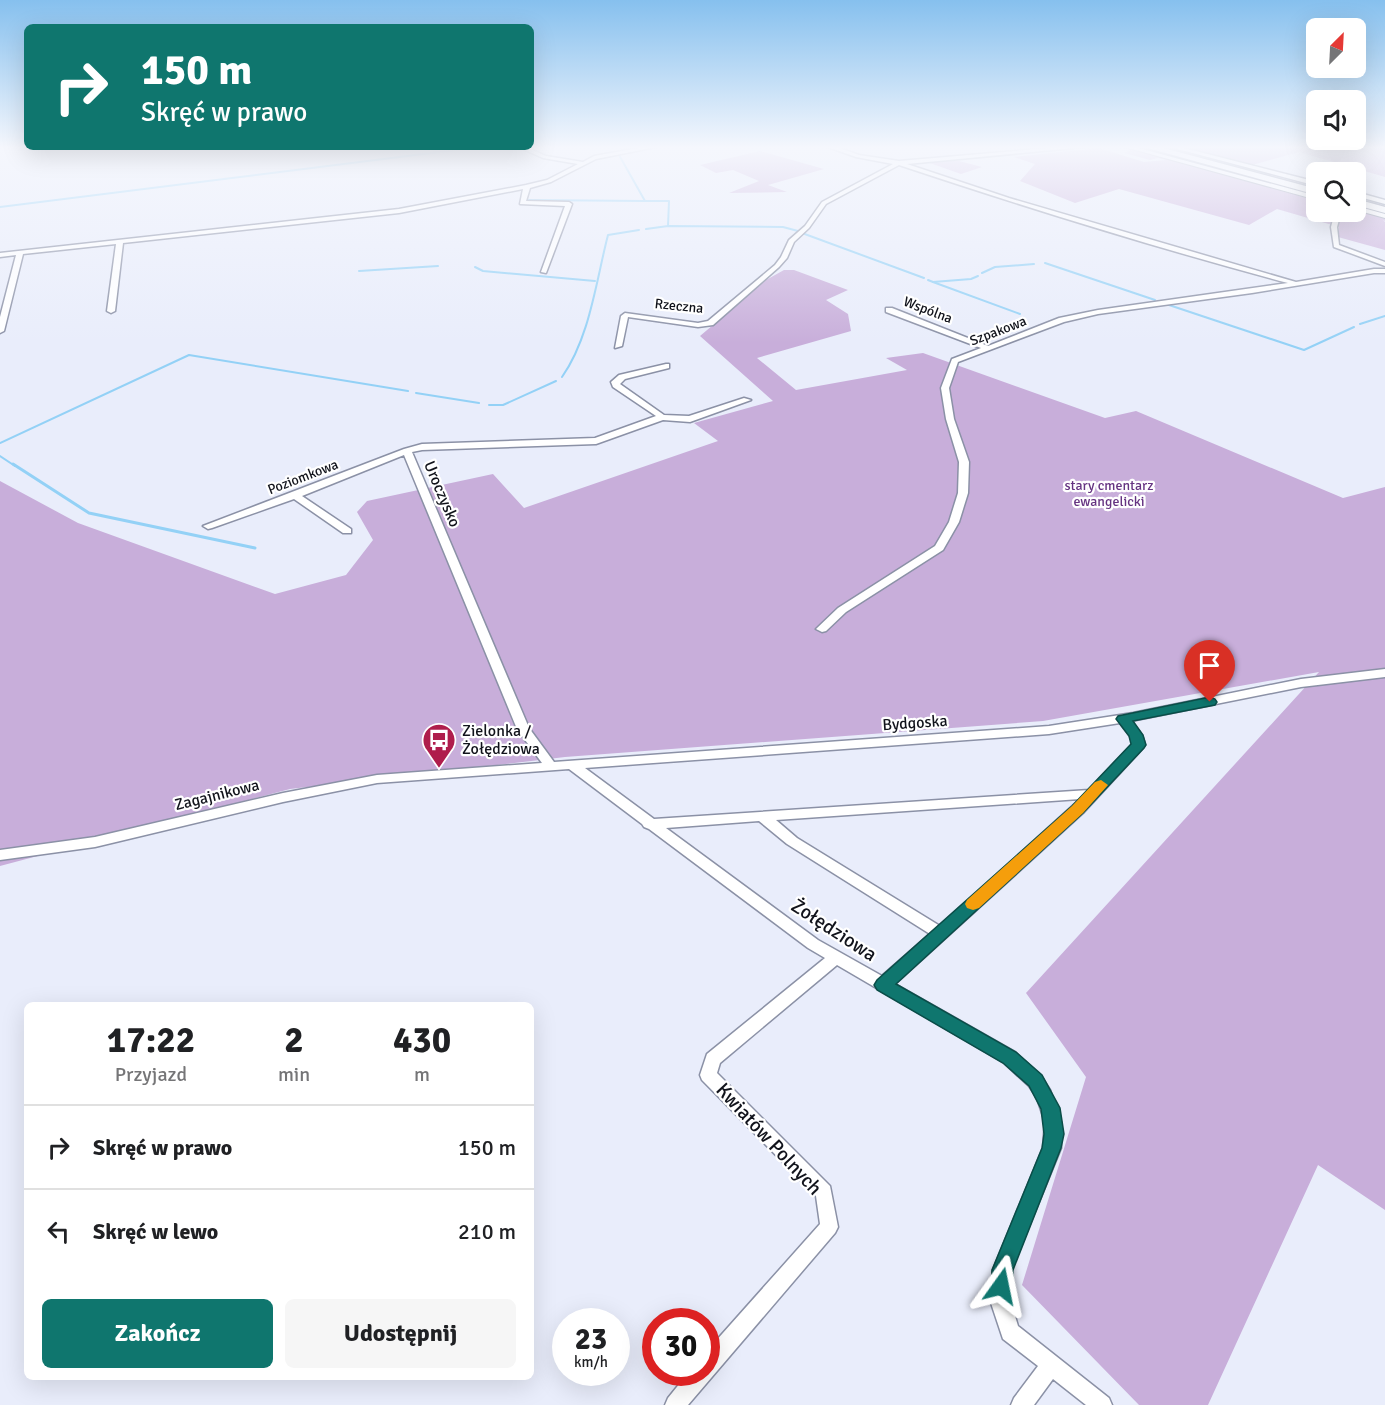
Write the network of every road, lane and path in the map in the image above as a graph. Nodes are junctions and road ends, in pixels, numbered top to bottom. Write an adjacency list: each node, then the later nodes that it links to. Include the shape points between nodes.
1 (393, 212): 8 (street)
2 (566, 212): 13 (street)
3 (818, 212): 19 (street, Rzeczna, via 791,241 777,266 710,323 698,325 628,315)
4 (1045, 212): 14 (street)
5 (1369, 212): 6 (street)
6 (1385, 216)
7 (1336, 222): 11 (street, via 1335,246)
8 (120, 242): 9 (street); 17 (street)
9 (20, 253): 10 (street); 15 (street)
10 (0, 255)
11 (1385, 264)
12 (1385, 271): 14 (street, Szpakowa)
13 (544, 272)
14 (1298, 283): 20 (street, Szpakowa, via 1098,312 1062,320)
15 (3, 309): 18 (street)
16 (890, 310): 20 (street, Wspólna)
17 (111, 311)
18 (0, 331)
19 (618, 346)
20 (990, 349): 28 (street, Szpakowa, via 955,361 945,388 964,462 959,513 946,538 932,553 842,610)
21 (666, 366): 23 (street, via 615,382)
22 (747, 400): 23 (street, Uroczysko, via 690,419)
23 (662, 417): 24 (street, Uroczysko, via 596,441 422,447)
24 (407, 451): 25 (street, Poziomkowa); 32 (street, Uroczysko, via 523,729)
25 (295, 495): 26 (street, Poziomkowa); 27 (street)
26 (208, 526)
27 (347, 531)
28 (822, 629)
29 (1385, 673): 30 (street, Bydgoska, via 1342,677)
30 (1123, 719): 31 (street, Bydgoska, via 1049,730); 34 (street, via 1139,745)
31 (571, 764): 32 (street, Bydgoska); 36 (street, Żołędziowa)
32 (550, 765): 33 (street, Bydgoska)
33 (443, 773): 37 (street, Zagajnikowa, via 316,789 122,836)
34 (1092, 794): 35 (street); 38 (street)
35 (763, 817): 36 (street); 38 (street, via 792,841)
36 (649, 824): 39 (street, Żołędziowa)
37 (2, 858)
38 (940, 933): 40 (street)
39 (835, 958): 40 (street, Żołędziowa); 41 (street, Kwiatów Polnych, via 713,1059 708,1074 825,1192 830,1227)
40 (883, 985): 42 (street, Żołędziowa, via 1009,1057 1035,1080 1050,1108 1052,1148 1002,1270 1000,1303 1010,1332)
41 (720, 1352)
42 (1051, 1365): 45 (street); 46 (street, Żołędziowa)
43 (691, 1386): 44 (street)
44 (675, 1405)
45 (1021, 1405)
46 (1102, 1405)

